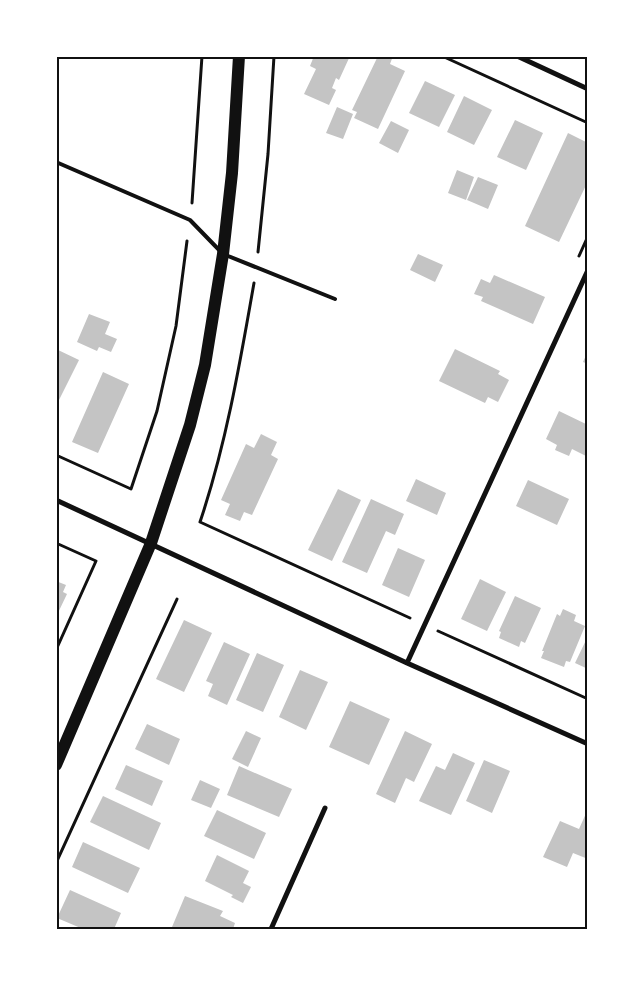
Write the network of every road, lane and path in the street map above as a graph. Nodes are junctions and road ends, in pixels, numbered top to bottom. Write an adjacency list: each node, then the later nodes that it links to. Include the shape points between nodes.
1 (202, 56): 9 (path)
2 (239, 56): 10 (main road)
3 (274, 56): 11 (path)
4 (442, 56): 7 (path)
5 (517, 56): 6 (street)
6 (588, 89)
7 (588, 123)
8 (56, 162): 9 (lane)
9 (190, 220): 10 (lane); 14 (path, via 176,326 159,402 130,489)
10 (223, 254): 11 (lane); 17 (main road, via 205,364 190,425)
11 (257, 268): 13 (lane); 19 (path, via 238,376 210,494 200,522)
12 (588, 270): 19 (street)
13 (335, 299)
14 (56, 455)
15 (56, 500): 17 (street)
16 (56, 542): 20 (path, via 96,561)
17 (151, 543): 21 (street); 24 (main road)
18 (177, 599): 26 (path)
19 (425, 625): 21 (street); 22 (path)
20 (56, 650)
21 (407, 664): 23 (street)
22 (588, 700)
23 (588, 744)
24 (56, 765)
25 (325, 808): 27 (street)
26 (56, 863)
27 (271, 929)

